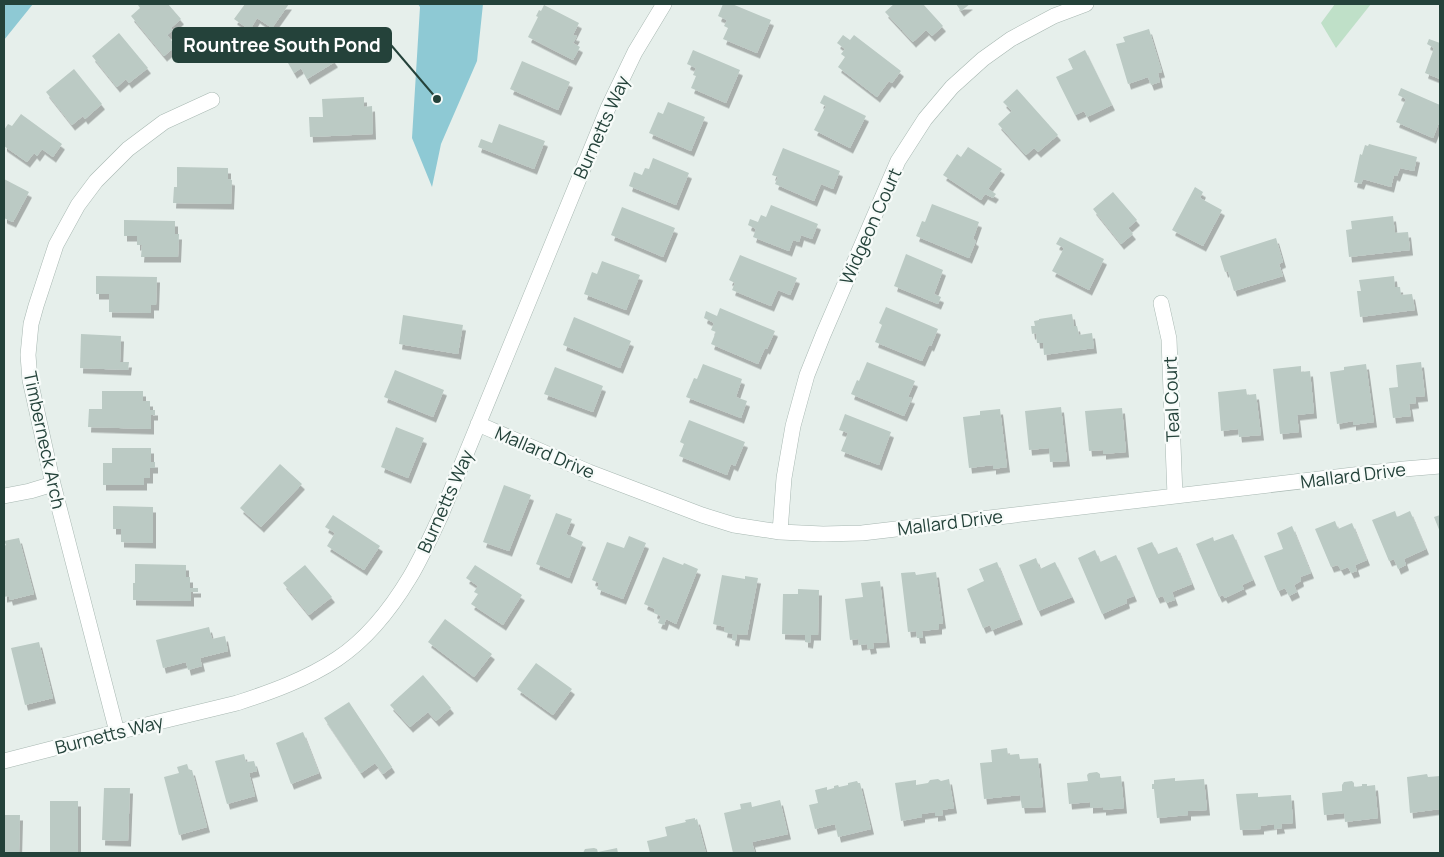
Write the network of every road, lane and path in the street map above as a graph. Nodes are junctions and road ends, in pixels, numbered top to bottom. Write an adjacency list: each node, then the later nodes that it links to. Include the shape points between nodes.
1 (664, 4): 5 (street, Burnetts Way, via 635,52 608,108)
2 (1086, 4): 10 (street, Widgeon Court, via 1054,16 984,58 952,87 925,119 898,161 807,375 790,443)
3 (212, 100): 7 (street, Timberneck Arch, via 164,122 128,149 96,181 78,205 56,245 31,324 28,355 30,380)
4 (1161, 304): 9 (street, Teal Court, via 1169,339)
5 (478, 424): 10 (street, Mallard Drive, via 589,472 702,514 734,525); 11 (street, Burnetts Way, via 441,515 411,576 389,609 362,638 338,658 297,680 254,697)
6 (1440, 466): 9 (street, Mallard Drive)
7 (53, 484): 8 (street); 11 (street, Timberneck Arch)
8 (4, 496)
9 (1175, 496): 10 (street, Mallard Drive, via 862,533)
10 (780, 532)
11 (117, 732): 12 (street, Burnetts Way)
12 (4, 761)

